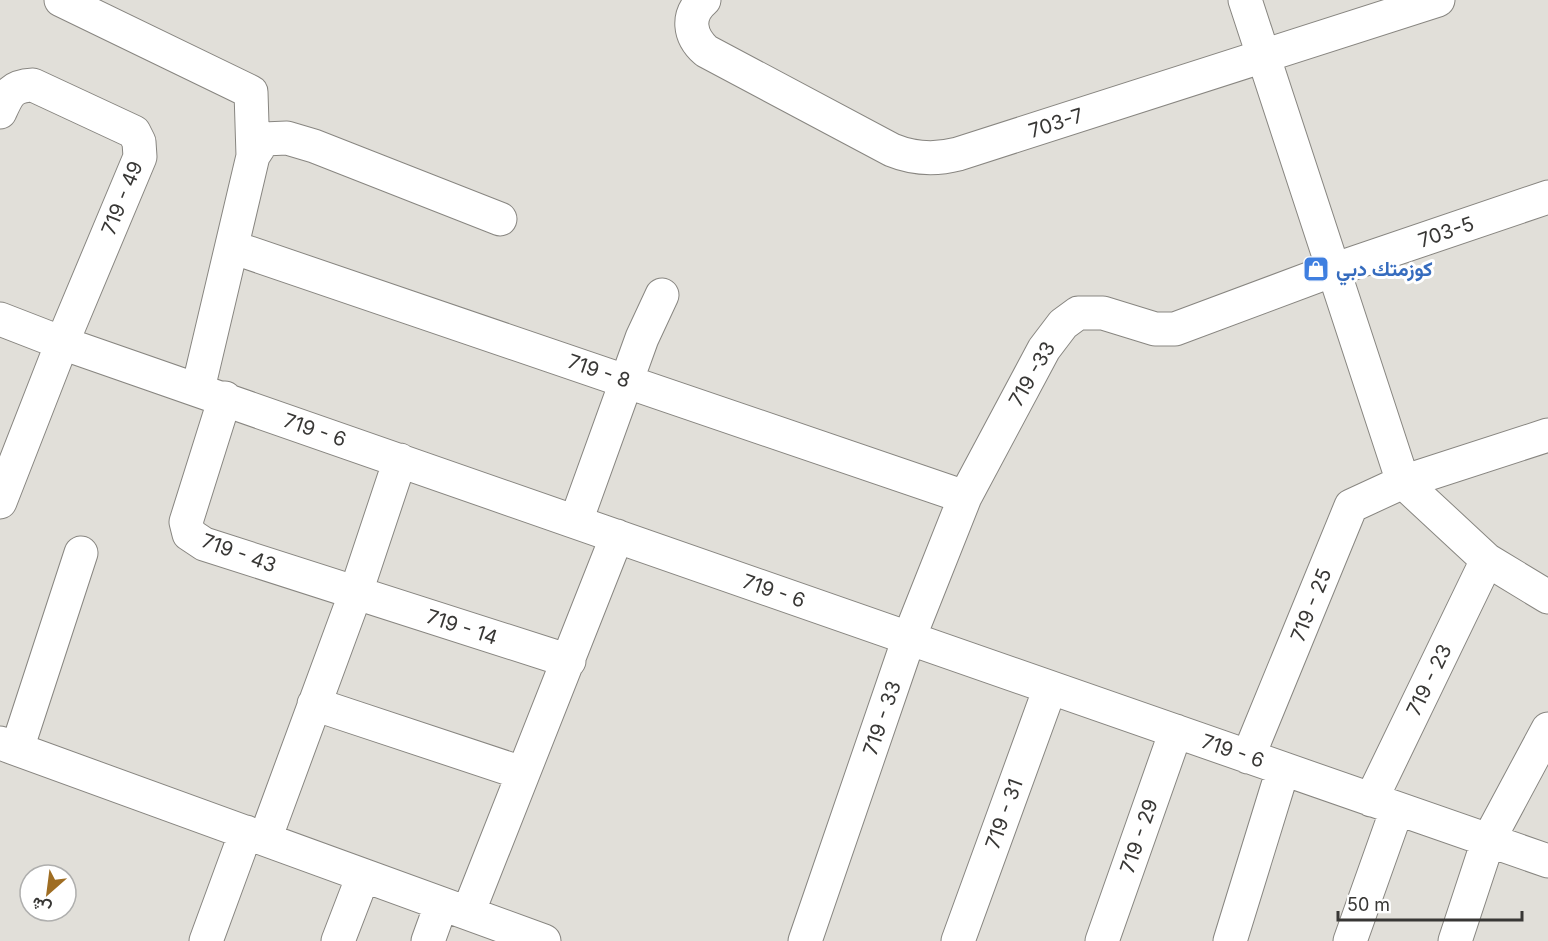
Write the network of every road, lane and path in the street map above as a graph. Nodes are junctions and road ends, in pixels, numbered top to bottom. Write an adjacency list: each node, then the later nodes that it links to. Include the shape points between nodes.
1 (61, 0): 7 (street, 719 - 43, via 251,92)
2 (704, 0): 5 (street, 703-7, via 692,18 694,36 706,51 892,150 931,159 958,154)
3 (1245, 0): 5 (street)
4 (1438, 0): 5 (street, 703-7)
5 (1264, 56): 11 (street)
6 (0, 112): 15 (street, 719 - 49, via 8,94 20,86 33,85 134,132 139,142 140,157)
7 (253, 156): 9 (street, via 264,139 287,138); 10 (street, 719 - 43)
8 (1548, 197): 11 (street, 703-5)
9 (500, 219)
10 (232, 247): 16 (street, 719 - 8); 17 (street, 719 - 43)
11 (1333, 270): 14 (street, 703-5); 21 (street)
12 (662, 295): 16 (street)
13 (0, 319): 15 (street, 719 - 6)
14 (1175, 329): 22 (street, 719 -33, via 1155,329 1103,313 1078,313 1062,324 1044,349)
15 (62, 343): 17 (street, 719 - 6); 20 (street, 719 - 49)
16 (627, 381): 22 (street, 719 - 8); 24 (street)
17 (212, 394): 19 (street, 719 - 6); 28 (street, 719 - 43, via 186,522 189,534 204,544)
18 (1548, 435): 21 (street, 719 - 25)
19 (400, 460): 24 (street, 719 - 6); 28 (street)
20 (7, 463): 23 (street, 719 - 49)
21 (1403, 482): 27 (street); 37 (street, 719 - 25, via 1351,506)
22 (965, 497): 30 (street, 719 - 33)
23 (0, 502)
24 (576, 521): 25 (street, 719 - 6)
25 (617, 536): 30 (street, 719 - 6); 31 (street)
26 (81, 553): 36 (street)
27 (1487, 560): 29 (street); 40 (street, 719 - 23)
28 (356, 592): 31 (street, 719 - 14); 33 (street)
29 (1548, 597)
30 (909, 638): 32 (street, 719 - 6); 50 (street, 719 - 33)
31 (569, 661): 39 (street)
32 (1050, 688): 35 (street, 719 - 6); 51 (street, 719 - 31)
33 (314, 704): 39 (street); 41 (street)
34 (1548, 729): 42 (street)
35 (1176, 731): 37 (street, 719 - 6); 52 (street, 719 - 29)
36 (9, 746): 41 (street)
37 (1248, 757): 38 (street, 719 - 6)
38 (1283, 769): 40 (street, 719 - 6); 53 (street)
39 (522, 773): 45 (street)
40 (1384, 804): 42 (street, 719 - 6); 54 (street, 719 - 23)
41 (255, 836): 44 (street); 46 (street)
42 (1488, 841): 43 (street, 719 - 6); 55 (street)
43 (1548, 861)
44 (363, 876): 45 (street); 47 (street)
45 (455, 909): 48 (street); 49 (street)
46 (206, 941)
47 (338, 941)
48 (428, 941)
49 (544, 941)
50 (805, 941)
51 (958, 941)
52 (1102, 941)
53 (1230, 941)
54 (1350, 941)
55 (1455, 941)

